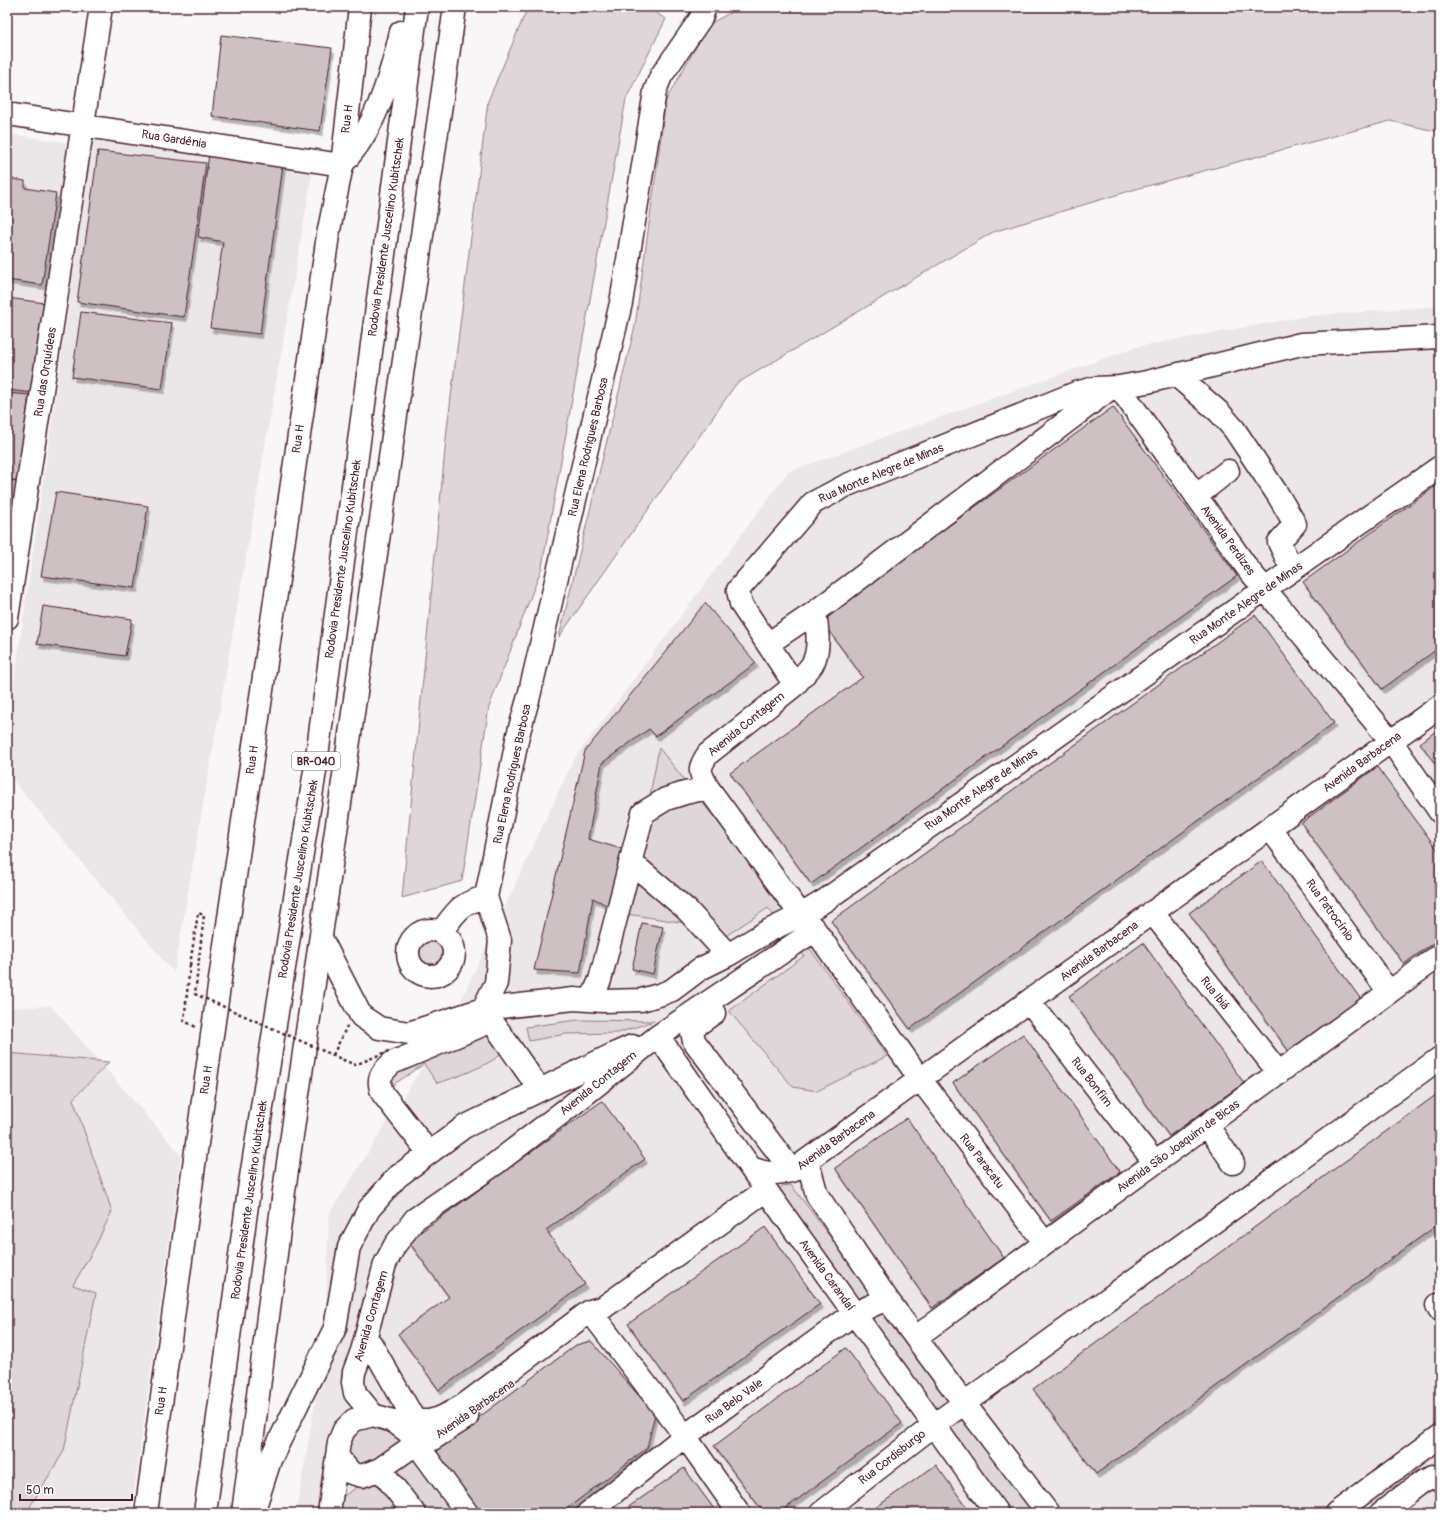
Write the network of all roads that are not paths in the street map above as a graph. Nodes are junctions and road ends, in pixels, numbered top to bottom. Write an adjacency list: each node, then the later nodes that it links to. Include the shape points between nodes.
1 (101, 7): 8 (main road, Rua das Orquídeas)
2 (360, 7): 9 (main road, Rua H)
3 (407, 7): 9 (main road, via 394,60 375,112 359,143)
4 (417, 7): 72 (main road, Rodovia Presidente Juscelino Kubitschek / BR-040, via 315,771 250,1190)
5 (455, 7): 33 (main road, BR-040)
6 (705, 7): 29 (main road, Rua Elena Rodrigues Barbosa, via 701,18 661,76 655,92 621,303 530,696 518,735)
7 (7, 114): 8 (main road, Rua Gardênia)
8 (84, 125): 9 (main road, Rua Gardênia); 17 (main road, Rua das Orquídeas)
9 (342, 165): 71 (main road, Rua H, via 328,234)
10 (1440, 337): 11 (main road, Rua Monte Alegre de Minas, via 1301,344)
11 (1176, 375): 12 (main road, Rua Monte Alegre de Minas); 16 (main road, via 1219,412 1234,429 1278,495 1295,524 1279,542)
12 (1116, 387): 15 (main road, Avenida Perdizes); 19 (main road, Rua Monte Alegre de Minas); 21 (main road, Rua Monte Alegre de Minas, via 1095,388 1076,393 847,485 813,503 738,590 741,604)
13 (1440, 467): 16 (main road, Rua Monte Alegre de Minas)
14 (1228, 471): 15 (main road)
15 (1196, 496): 18 (main road, Avenida Perdizes)
16 (1292, 570): 18 (main road, Rua Monte Alegre de Minas)
17 (9, 585): 20 (main road, Rua das Orquídeas)
18 (1265, 589): 24 (main road, Avenida Perdizes); 31 (main road, Rua Monte Alegre de Minas, via 824,901)
19 (815, 612): 21 (main road, Rua Monte Alegre de Minas); 22 (main road, Avenida Contagem, via 817,652 812,665)
20 (7, 618)
21 (769, 643): 22 (main road, Avenida Contagem)
22 (795, 684): 25 (main road, Avenida Contagem, via 708,754 700,765 701,774)
23 (1440, 706): 24 (main road, Avenida Barbacena)
24 (1391, 741): 26 (main road, Avenida Perdizes); 27 (main road, Avenida Barbacena)
25 (708, 788): 28 (main road, via 666,799 643,813); 31 (main road, Avenida Contagem)
26 (1440, 812)
27 (1270, 828): 30 (main road, Avenida Barbacena); 36 (main road, Rua Patrocínio)
28 (631, 862): 34 (main road, via 687,910); 37 (main road, via 600,980)
29 (486, 897): 32 (main road, via 473,900 459,908); 40 (main road, Rua Elena Rodrigues Barbosa, via 500,940 496,983)
30 (1152, 912): 38 (main road, Avenida Barbacena); 44 (main road, Rua Ibiá)
31 (808, 922): 34 (main road, Rua Monte Alegre de Minas, via 768,931); 39 (main road, Avenida Contagem); 45 (main road, Rua Paracatu)
32 (441, 932)
33 (321, 938): 40 (main road, via 360,1016 379,1028 409,1034); 73 (main road, BR-040, via 284,1191)
34 (728, 955): 37 (main road, Rua Monte Alegre de Minas, via 700,969 672,990 662,994 641,1000)
35 (1440, 955): 36 (main road, Avenida São Joaquim de Bicas)
36 (1390, 992): 44 (main road, Avenida São Joaquim de Bicas)
37 (590, 1000): 40 (main road, Rua Monte Alegre de Minas, via 574,999)
38 (1029, 1001): 45 (main road, Avenida Barbacena); 50 (main road, Rua Bonfim)
39 (713, 1006): 41 (main road, Avenida Contagem); 43 (main road, via 692,1032 694,1041)
40 (487, 1015): 46 (main road); 49 (main road, via 392,1063 380,1077 379,1086 383,1094)
41 (658, 1036): 46 (main road); 48 (main road, Avenida Carandaí); 62 (main road, Avenida Contagem, via 495,1164 415,1219 395,1245 385,1264 353,1382 355,1393)
42 (1440, 1058): 61 (main road)
43 (713, 1066): 48 (main road); 52 (main road)
44 (1279, 1073): 47 (main road, Avenida São Joaquim de Bicas)
45 (920, 1079): 52 (main road, Avenida Barbacena); 55 (main road, Rua Paracatu)
46 (540, 1090): 49 (main road, via 464,1127)
47 (1207, 1125): 50 (main road, Avenida São Joaquim de Bicas); 51 (main road)
48 (725, 1132): 53 (main road, Avenida Carandaí)
49 (429, 1153): 74 (main road, via 397,1177 373,1204 349,1247 335,1328 270,1460)
50 (1155, 1163): 55 (main road, Avenida São Joaquim de Bicas)
51 (1232, 1163)
52 (800, 1166): 53 (main road, Avenida Barbacena, via 775,1174); 56 (main road)
53 (751, 1168): 54 (main road, Avenida Carandaí)
54 (766, 1190): 57 (main road, Avenida Barbacena); 58 (main road, Avenida Carandaí)
55 (1045, 1243): 59 (main road, Avenida São Joaquim de Bicas)
56 (887, 1298): 58 (main road, Rua Belo Vale); 59 (main road)
57 (597, 1313): 63 (main road, Avenida Barbacena, via 464,1405 440,1418); 65 (main road); 67 (main road, Avenida Barbacena, via 470,1415 432,1440)
58 (855, 1313): 64 (main road, Avenida Carandaí); 65 (main road, Rua Belo Vale)
59 (916, 1337): 61 (main road)
60 (371, 1344): 63 (main road, Avenida Contagem)
61 (964, 1403): 64 (main road, Rua Cordisburgo); 82 (main road)
62 (383, 1418): 63 (main road); 67 (main road, Avenida Contagem, via 408,1432); 68 (main road, via 354,1420 344,1430)
63 (415, 1421)
64 (934, 1425): 80 (main road, Rua Cordisburgo); 81 (main road, Avenida Carandaí)
65 (685, 1436): 78 (main road, Rua Belo Vale); 79 (main road)
66 (1440, 1436): 83 (main road)
67 (417, 1445): 69 (main road, Avenida Barbacena); 77 (main road, Avenida Contagem)
68 (337, 1456): 69 (main road, Avenida Barbacena, via 351,1473 356,1475 362,1476); 75 (main road)
69 (380, 1469): 76 (main road)
70 (1440, 1480): 84 (main road, via 1432,1477 1423,1481)
71 (146, 1513)
72 (205, 1513)
73 (243, 1513)
74 (253, 1513)
75 (329, 1513)
76 (414, 1513)
77 (467, 1513)
78 (588, 1513)
79 (739, 1513)
80 (821, 1513)
81 (997, 1513)
82 (1048, 1513)
83 (1336, 1513)
84 (1381, 1513)

